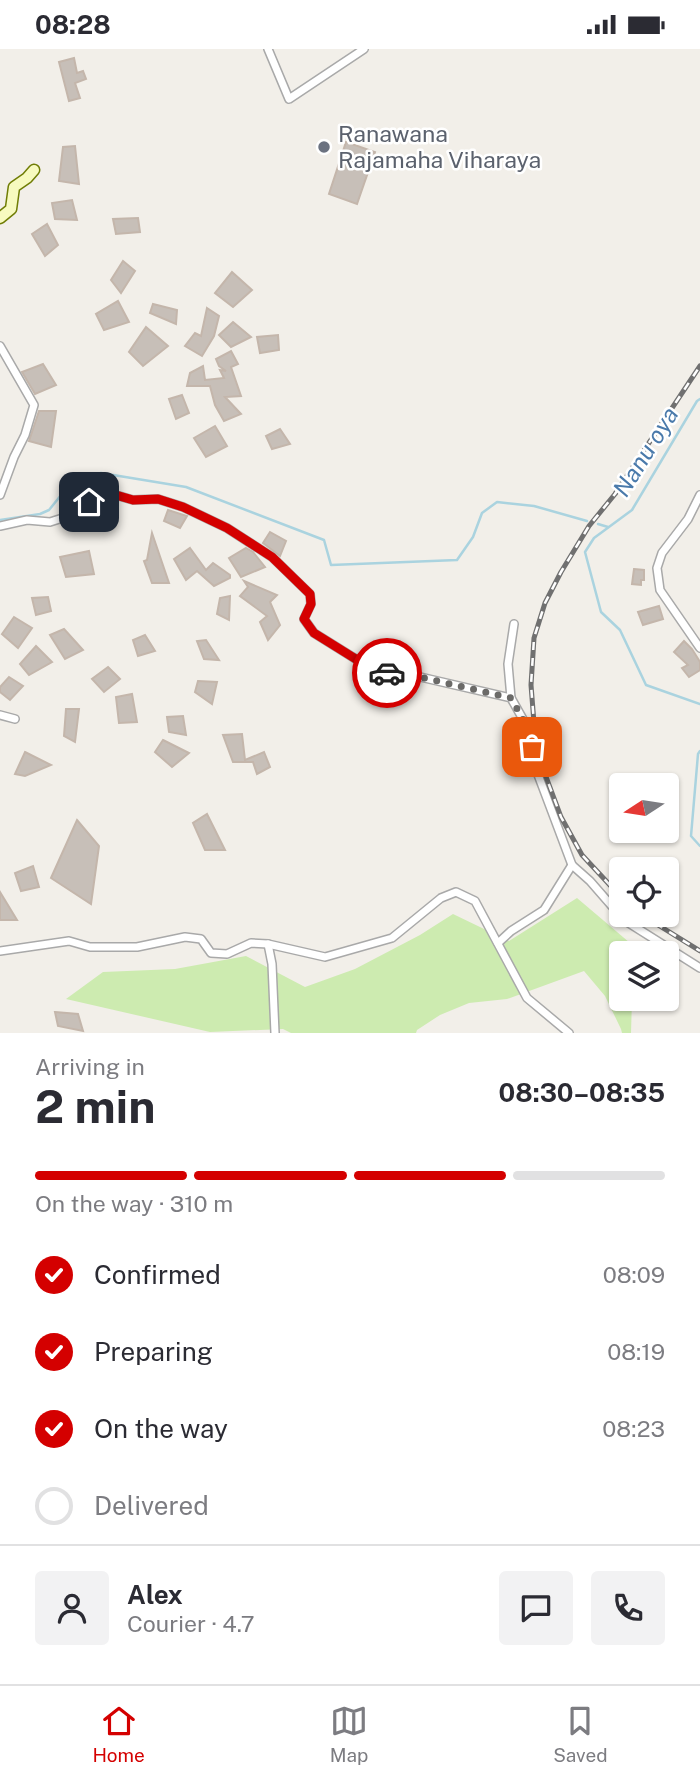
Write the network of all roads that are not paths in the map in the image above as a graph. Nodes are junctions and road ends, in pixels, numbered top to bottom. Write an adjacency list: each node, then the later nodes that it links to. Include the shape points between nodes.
1 (268, 49): 2 (street, via 289,99)
2 (364, 49)
3 (34, 170): 4 (street, via 15,187 11,209)
4 (0, 218)
5 (0, 346): 6 (street, via 34,405)
6 (0, 495)
7 (700, 495): 10 (street, via 657,568 660,590)
8 (0, 526): 11 (street, via 27,520 50,522 109,493 183,507 272,557 310,594 304,619 314,633 375,671)
9 (514, 624): 11 (street, via 508,664)
10 (700, 647)
11 (511, 698): 14 (street, via 529,730 534,764)
12 (0, 715): 13 (street)
13 (15, 719)
14 (572, 865): 15 (street, via 544,910); 18 (street, via 624,920)
15 (498, 943): 16 (street, via 475,901 456,892 441,898 392,938 351,950 324,957); 20 (street, via 527,998)
16 (268, 944): 17 (street, via 251,943 227,954 211,953 201,939 185,937 137,947 90,947 69,941); 19 (street)
17 (0, 951)
18 (700, 968)
19 (275, 1033)
20 (569, 1033)

